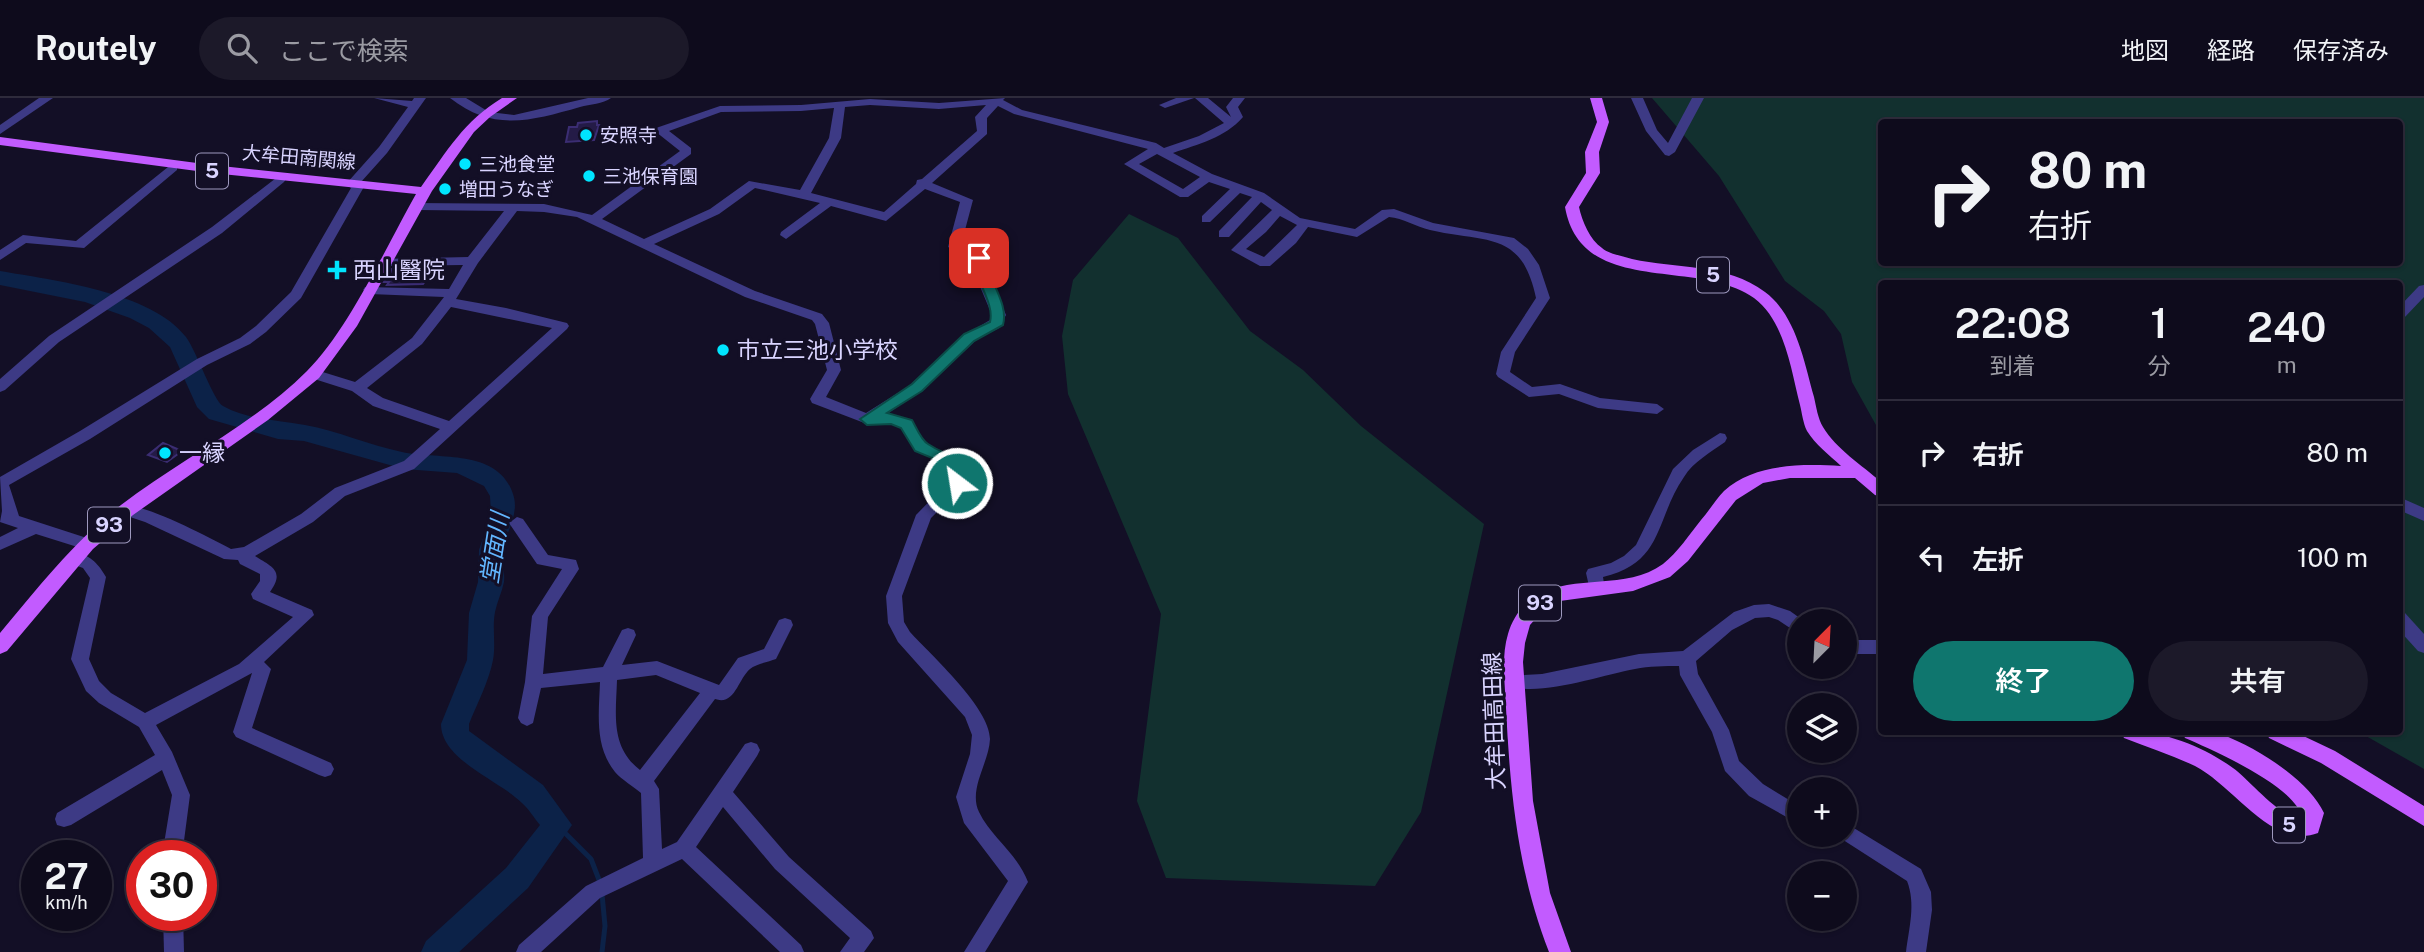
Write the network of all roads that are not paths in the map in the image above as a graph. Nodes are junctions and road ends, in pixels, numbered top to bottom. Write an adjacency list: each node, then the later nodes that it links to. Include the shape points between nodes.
1 (47, 98): 18 (street)
2 (380, 98): 13 (street)
3 (456, 98): 16 (street)
4 (511, 98): 16 (main road)
5 (605, 98): 16 (street, via 540,114)
6 (1188, 98): 15 (street)
7 (1201, 98): 17 (street)
8 (1239, 98): 17 (street, via 1232,107 1237,117)
9 (1596, 98): 54 (main road, 5, via 1603,122 1592,152 1593,173 1572,208 1590,245 1618,260 1733,280 1761,296 1779,317 1791,342 1814,428)
10 (1637, 98): 11 (street, via 1652,131 1669,152)
11 (1698, 98)
12 (997, 99): 14 (street, via 939,106); 20 (street, via 1018,113); 24 (street, via 981,117 983,132)
13 (416, 102): 25 (street)
14 (839, 104): 28 (street, via 835,138); 34 (street, via 720,109 660,130 687,150)
15 (1165, 105)
16 (485, 114): 27 (main road)
17 (1231, 123): 20 (street, via 1207,138)
18 (0, 130)
19 (0, 141): 21 (main road, 大牟田南関線 / 5)
20 (1161, 150): 22 (street); 22 (street, via 1130,164 1184,194)
21 (173, 167): 23 (main road, 大牟田南関線 / 5); 40 (street, via 79,245 23,239)
22 (1208, 177): 26 (street)
23 (280, 179): 25 (main road, 大牟田南関線 / 5); 48 (street, via 217,230 54,339)
24 (922, 183): 30 (street, via 886,217); 51 (street, via 967,200 954,247 979,258 998,319 996,325 969,337 917,388)
25 (356, 185): 27 (main road, 大牟田南関線 / 5); 59 (street, via 296,295 280,312 245,341 1,483 11,515)
26 (1237, 189): 29 (street); 35 (street)
27 (425, 191): 31 (main road, 93)
28 (804, 195): 30 (street); 39 (street, via 753,184 701,220)
29 (1260, 196): 33 (street); 37 (street)
30 (830, 201): 38 (street)
31 (418, 206): 32 (street); 42 (main road, 93)
32 (513, 208): 34 (street, via 564,209); 41 (street)
33 (1278, 209): 36 (street); 36 (street, via 1237,250 1265,263)
34 (594, 219): 39 (street)
35 (1206, 219)
36 (1305, 223): 50 (street, via 1357,233 1386,213 1394,213 1430,226 1509,241 1536,268 1543,298 1508,352 1503,374 1528,391 1560,389 1598,403)
37 (1224, 234)
38 (786, 235)
39 (643, 244): 51 (street, via 750,294 817,317 834,370 817,399)
40 (0, 256)
41 (472, 261): 42 (street); 45 (street)
42 (386, 262): 44 (main road, 93)
43 (2424, 289): 46 (street)
44 (370, 290): 45 (street); 47 (main road, 93)
45 (450, 297): 49 (street, via 417,341); 52 (street, via 562,326)
46 (2403, 312)
47 (313, 374): 49 (street); 57 (main road, 93, via 242,431)
48 (0, 387)
49 (357, 388): 52 (street, via 379,402)
50 (1657, 409)
51 (867, 419): 103 (street, via 892,418 906,424 920,447 948,458 956,468 957,483 924,515 894,596 894,610 904,636 972,712 981,735 965,797 971,817 1018,882)
52 (450, 427): 64 (street, via 414,460 340,492 307,518)
53 (1720, 438): 66 (street, via 1679,472 1642,549 1630,563 1594,573)
54 (1857, 472): 55 (main road, 5); 66 (main road, 大牟田高田線 / 93, via 1794,472 1749,483 1731,495 1665,572 1643,583)
55 (1878, 489)
56 (2403, 505): 58 (street)
57 (127, 510): 63 (main road, 93); 64 (street, via 230,555)
58 (2424, 515)
59 (5, 518): 61 (street)
60 (517, 523): 79 (street, via 543,559 570,564 571,569 540,616)
61 (33, 528): 62 (street); 63 (street)
62 (0, 544)
63 (87, 544): 65 (main road, 93)
64 (247, 553): 76 (street, via 246,561 268,571 268,582 259,594 306,615)
65 (75, 559): 71 (main road, 93); 82 (street, via 89,564 99,577 80,659 92,686)
66 (1597, 590): 78 (main road, 大牟田高田線 / 93, via 1561,593 1542,601 1525,617 1516,645)
67 (1787, 616): 75 (street, via 1750,611)
68 (2403, 622): 72 (street)
69 (785, 625): 80 (street, via 770,654 744,663 722,694)
70 (628, 635): 77 (street)
71 (0, 646)
72 (2424, 646)
73 (1857, 647): 74 (street)
74 (1878, 647)
75 (1687, 658): 78 (street, via 1639,661 1542,681); 91 (street, via 1689,675 1720,730 1731,765 1756,790)
76 (251, 663): 82 (street); 88 (street, via 262,669 242,732)
77 (609, 673): 79 (street); 80 (street, via 657,668); 89 (street, via 607,731 613,751 622,767)
78 (1515, 681): 104 (main road, 大牟田高田線 / 93, via 1519,784 1530,858)
79 (534, 682): 81 (street)
80 (712, 690): 89 (street)
81 (527, 718)
82 (145, 722): 87 (street)
83 (2140, 735): 84 (main road, 5, via 2226,774 2279,821 2298,828 2311,826 2314,813 2295,791 2246,756)
84 (2199, 735)
85 (2282, 735): 92 (main road, via 2328,757)
86 (751, 750): 90 (street)
87 (166, 758): 93 (street); 95 (street, via 181,795)
88 (325, 769)
89 (642, 782): 97 (street, via 650,789)
90 (722, 792): 96 (street); 102 (street, via 782,863 864,938)
91 (1787, 809)
92 (2424, 817)
93 (64, 819)
94 (1857, 838): 105 (street, via 1914,875 1922,910)
95 (174, 840)
96 (684, 848): 97 (street); 101 (street)
97 (653, 863): 100 (street, via 600,888)
98 (173, 931): 99 (street)
99 (174, 952)
100 (526, 952)
101 (794, 952)
102 (850, 952)
103 (974, 952)
104 (1560, 952)
105 (1916, 952)

